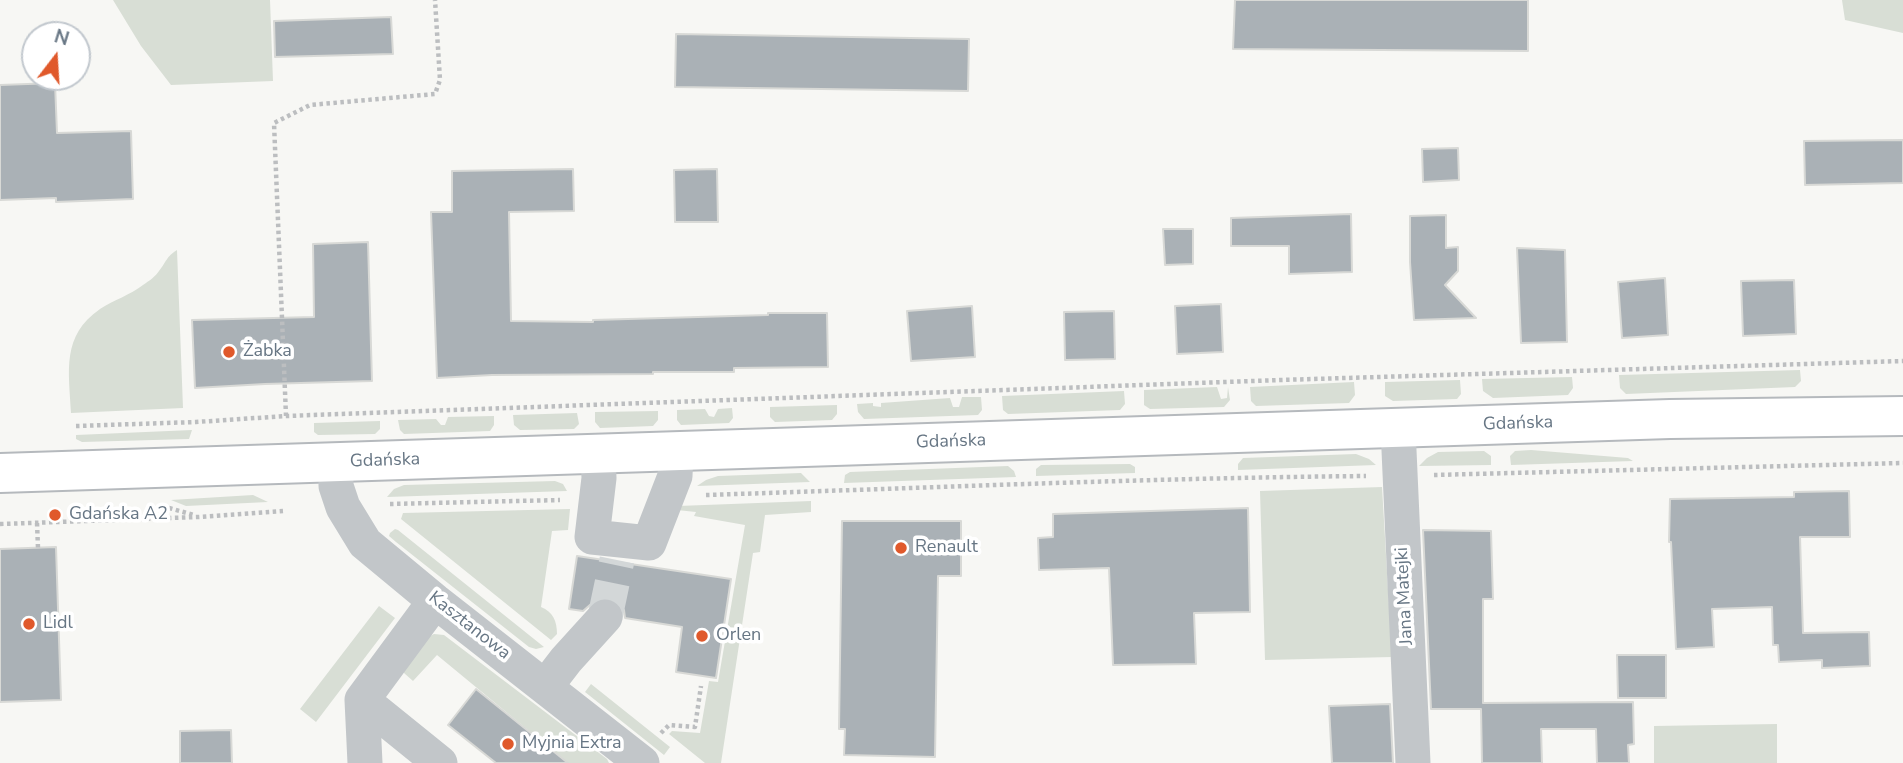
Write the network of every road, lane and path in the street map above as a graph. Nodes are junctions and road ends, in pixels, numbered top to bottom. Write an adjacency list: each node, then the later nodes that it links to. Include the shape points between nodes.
1 (435, 0): 3 (path, via 440,80 435,94 310,105 274,123)
2 (1903, 361): 3 (path)
3 (286, 416): 5 (path)
4 (1903, 416): 6 (main road, Gdańska)
5 (76, 426)
6 (1398, 428): 7 (main road, Gdańska); 12 (street, Jana Matejki)
7 (676, 451): 8 (main road, Gdańska); 8 (street, via 675,476 619,545 599,478)
8 (598, 454): 9 (main road, Gdańska)
9 (336, 463): 11 (main road, Gdańska); 20 (street, Kasztanowa, via 336,486 360,537)
10 (1903, 463): 12 (path)
11 (0, 473)
12 (1399, 475): 13 (path); 29 (street, Jana Matejki)
13 (702, 495)
14 (570, 500): 15 (path)
15 (390, 504)
16 (283, 511): 17 (path)
17 (37, 523): 18 (path); 19 (path)
18 (0, 524)
19 (38, 548)
20 (435, 601): 22 (street, Kasztanowa); 24 (street)
21 (606, 617): 22 (street)
22 (546, 686): 28 (street, Kasztanowa)
23 (701, 686): 25 (path, via 695,727 669,725)
24 (362, 700): 26 (street); 27 (street)
25 (661, 734)
26 (365, 763)
27 (440, 763)
28 (642, 763)
29 (1413, 763)

